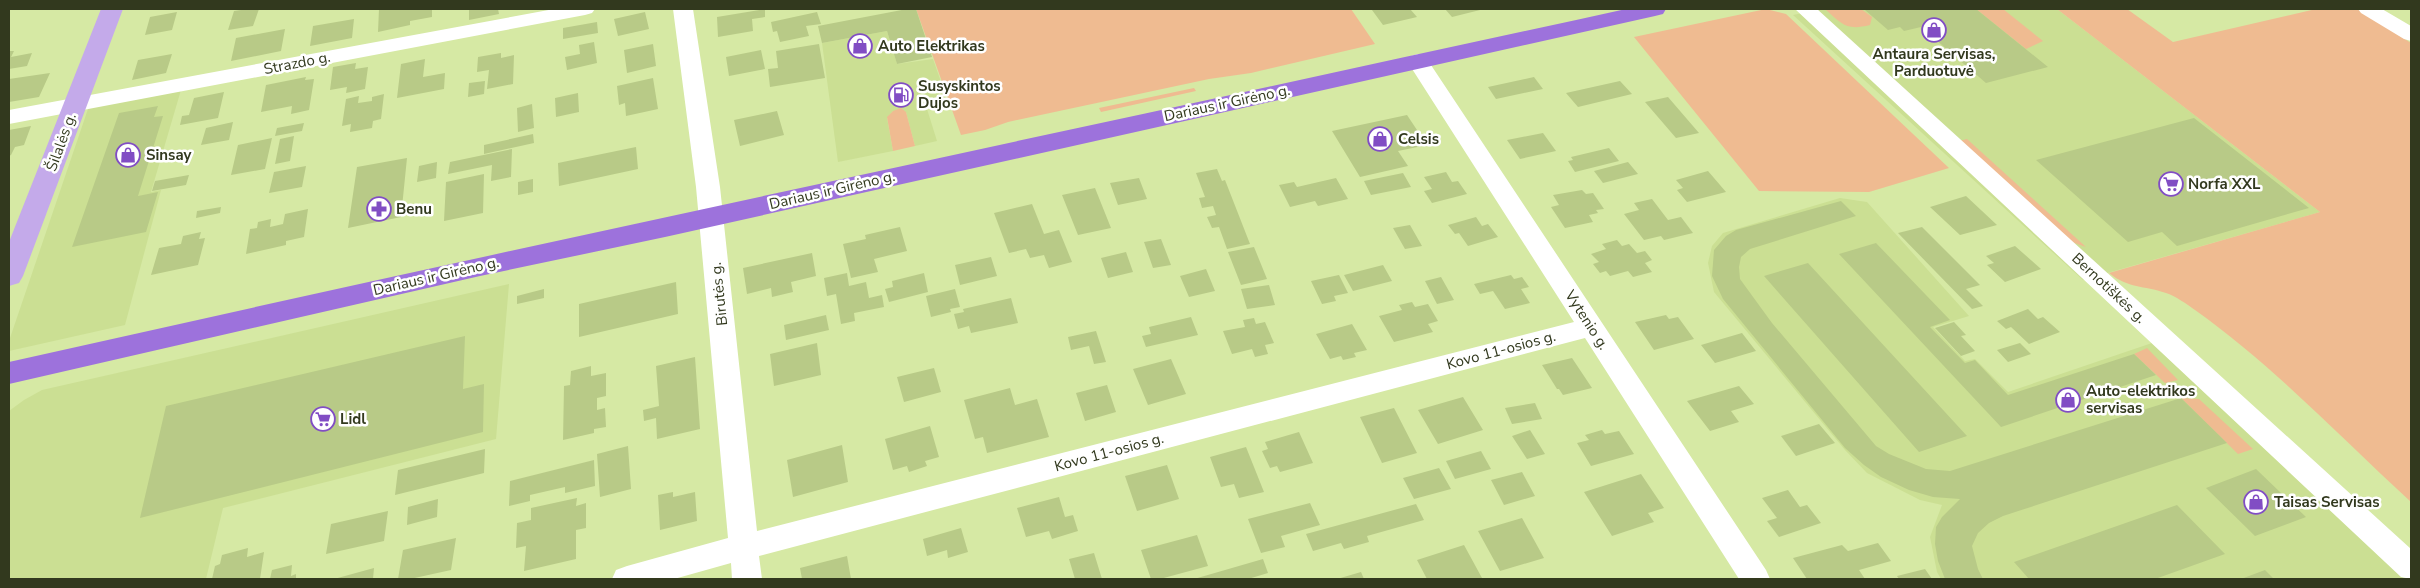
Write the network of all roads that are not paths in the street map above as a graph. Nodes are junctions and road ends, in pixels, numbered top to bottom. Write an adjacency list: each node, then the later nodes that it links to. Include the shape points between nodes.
1 (112, 9): 9 (main road, Šilalės g.)
2 (585, 9): 9 (street, Strazdo g.)
3 (683, 9): 11 (street, Birutės g.)
4 (1655, 9): 8 (highway, Dariaus ir Girėno g.)
5 (1805, 9): 16 (street, Bernotiškės g.)
6 (2368, 9): 7 (street)
7 (2411, 35)
8 (1418, 61): 11 (highway, Dariaus ir Girėno g.); 13 (street, Vytenio g.)
9 (75, 105): 10 (street, Strazdo g.); 12 (main road, Šilalės g.)
10 (9, 117)
11 (710, 218): 14 (highway, Dariaus ir Girėno g., via 480,266); 15 (street, Birutės g.)
12 (9, 276)
13 (1591, 327): 15 (street, Kovo 11-osios g.); 19 (street, Vytenio g.)
14 (9, 373)
15 (744, 547): 17 (street, Kovo 11-osios g.); 18 (street, Birutės g.)
16 (2411, 568)
17 (627, 579)
18 (747, 579)
19 (1755, 579)

